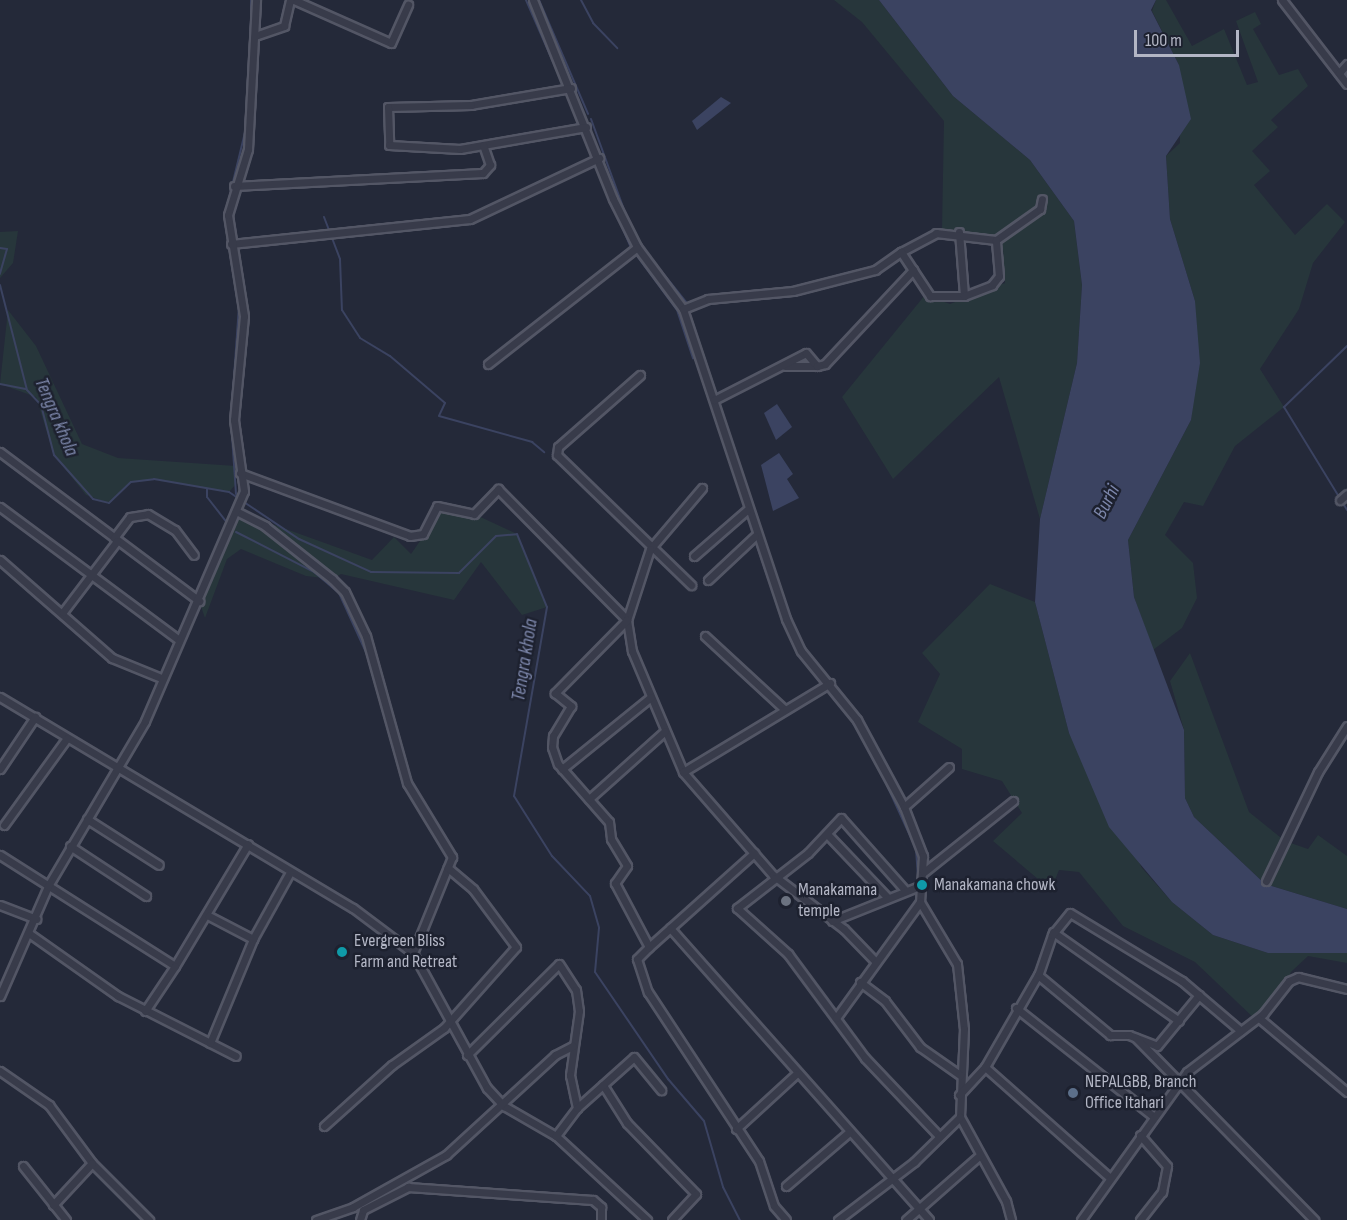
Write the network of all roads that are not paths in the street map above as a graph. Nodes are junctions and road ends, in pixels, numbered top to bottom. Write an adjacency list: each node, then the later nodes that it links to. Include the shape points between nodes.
1 (256, 0): 6 (street)
2 (292, 0): 5 (street, via 391,43); 6 (street, via 284,26)
3 (533, 0): 10 (street)
4 (1282, 0): 8 (street)
5 (408, 5)
6 (255, 36): 14 (street, via 249,71 248,149)
7 (1347, 64): 8 (street)
8 (1339, 73): 9 (street)
9 (1347, 84)
10 (571, 88): 11 (street); 12 (street, via 471,105 388,107 389,145 426,150)
11 (586, 127): 12 (street); 13 (street)
12 (483, 145): 14 (street, via 490,165 483,173)
13 (599, 158): 18 (street, via 470,219); 19 (street)
14 (234, 186): 18 (street)
15 (1042, 199): 17 (street, via 1034,215)
16 (959, 232): 17 (street); 20 (street, via 936,233); 22 (street)
17 (996, 240): 22 (street, via 999,276 993,285)
18 (231, 244): 30 (street, via 244,316 234,420)
19 (634, 249): 23 (street); 24 (street)
20 (901, 252): 21 (street); 23 (street, via 875,270 793,291 708,299)
21 (913, 270): 22 (street, via 934,298); 26 (street, via 892,298)
22 (964, 296)
23 (683, 309): 28 (street)
24 (488, 364)
25 (785, 366): 26 (street); 26 (street, via 806,353); 28 (street)
26 (818, 366)
27 (640, 375): 39 (street, via 556,450)
28 (714, 400): 35 (street)
29 (0, 452): 38 (street)
30 (240, 473): 36 (street, via 244,491); 48 (street, via 410,536 423,534 437,506 474,514 498,489)
31 (702, 488): 39 (street)
32 (1347, 494): 33 (street)
33 (1340, 500)
34 (0, 507): 43 (street)
35 (747, 510): 37 (street); 41 (street)
36 (236, 511): 46 (street); 76 (street, via 265,526 345,592 366,636 401,767 452,857)
37 (755, 536): 44 (street); 52 (street, via 801,651)
38 (115, 540): 40 (street, via 130,517 148,514 175,530); 43 (street); 46 (street)
39 (650, 549): 45 (street); 48 (street)
40 (194, 555)
41 (694, 556)
42 (1, 562): 47 (street)
43 (92, 573): 47 (street); 50 (street)
44 (708, 580)
45 (691, 585)
46 (199, 601): 50 (street)
47 (63, 612): 51 (street, via 112,658)
48 (627, 620): 54 (street, via 632,651); 62 (street, via 555,693 571,706 553,736)
49 (705, 636): 55 (street)
50 (178, 639): 51 (street)
51 (161, 678): 63 (street, via 145,721)
52 (830, 683): 55 (street); 67 (street, via 857,720)
53 (0, 697): 56 (street)
54 (651, 697): 58 (street); 62 (street)
55 (784, 709): 64 (street)
56 (35, 717): 59 (street); 61 (street)
57 (1347, 726): 80 (street, via 1318,772)
58 (664, 732): 64 (street); 65 (street)
59 (67, 738): 63 (street); 69 (street)
60 (949, 767): 67 (street)
61 (0, 769)
62 (562, 769): 65 (street)
63 (115, 770): 68 (street); 71 (street)
64 (684, 772): 73 (street)
65 (589, 799): 95 (street, via 609,822 611,839 627,866 615,883 616,892)
66 (1013, 801): 77 (street)
67 (904, 807): 77 (street, via 923,856)
68 (87, 819): 72 (street); 75 (street)
69 (4, 825)
70 (827, 834): 79 (street); 83 (street, via 842,818); 85 (street)
71 (248, 844): 78 (street); 88 (street)
72 (70, 846): 82 (street); 84 (street)
73 (754, 853): 79 (street); 91 (street)
74 (0, 855): 82 (street)
75 (159, 866)
76 (448, 868): 96 (street); 108 (street, via 473,889 516,947)
77 (924, 872): 81 (street)
78 (289, 874): 94 (street); 96 (street, via 353,908)
79 (773, 875): 90 (street); 107 (street, via 737,908 788,954)
80 (1266, 880)
81 (922, 885): 83 (street); 86 (street)
82 (48, 886): 89 (street); 98 (street)
83 (905, 890): 85 (street)
84 (146, 896)
85 (888, 898): 90 (street)
86 (920, 902): 97 (street); 119 (street, via 957,964 964,1029)
87 (0, 904): 89 (street)
88 (209, 916): 94 (street); 98 (street)
89 (36, 919): 93 (street)
90 (832, 921): 97 (street)
91 (670, 928): 95 (street); 118 (street)
92 (1053, 932): 99 (street); 102 (street, via 1066,915 1075,914); 109 (street)
93 (30, 934): 103 (street); 105 (street)
94 (253, 939): 112 (street)
95 (649, 947): 130 (street, via 637,959 648,992)
96 (413, 953): 108 (street)
97 (875, 961): 100 (street)
98 (175, 966): 105 (street)
99 (1038, 975): 104 (street); 111 (street, via 1110,1035)
100 (860, 982): 107 (street); 119 (street, via 885,1001 920,1047)
101 (1347, 988): 106 (street, via 1292,978)
102 (1199, 994): 109 (street); 110 (street)
103 (0, 996)
104 (1016, 1008): 116 (street); 128 (street)
105 (145, 1011): 112 (street)
106 (1259, 1017): 110 (street); 123 (street)
107 (836, 1018): 134 (street, via 865,1058)
108 (448, 1021): 114 (street); 129 (street)
109 (1179, 1021): 111 (street, via 1157,1046)
110 (1241, 1031): 120 (street, via 1195,1063)
111 (1136, 1038): 120 (street)
112 (210, 1043): 115 (street)
113 (573, 1046): 114 (street, via 578,999 559,964); 125 (street, via 555,1055); 126 (street, via 570,1074)
114 (467, 1055): 125 (street)
115 (236, 1056)
116 (985, 1068): 124 (street); 138 (street)
117 (0, 1071): 136 (street, via 49,1105)
118 (796, 1074): 130 (street); 131 (street)
119 (960, 1075): 124 (street)
120 (1180, 1082): 128 (street); 157 (street)
121 (603, 1085): 122 (street, via 634,1057); 126 (street); 149 (street, via 627,1123 696,1194)
122 (661, 1090)
123 (1347, 1092)
124 (959, 1095): 127 (street)
125 (504, 1106): 133 (street); 145 (street, via 446,1155 402,1182)
126 (577, 1108): 133 (street)
127 (960, 1117): 134 (street); 135 (street)
128 (1154, 1118): 132 (street)
129 (324, 1126)
130 (736, 1129): 150 (street, via 759,1161 774,1206)
131 (848, 1133): 139 (street); 140 (street)
132 (1140, 1135): 138 (street); 156 (street, via 1167,1166 1162,1192)
133 (556, 1136): 148 (street)
134 (939, 1136): 139 (street)
135 (980, 1155): 142 (street); 154 (street)
136 (92, 1163): 141 (street); 144 (street)
137 (22, 1166): 141 (street)
138 (1109, 1177): 155 (street)
139 (890, 1180): 142 (street); 151 (street)
140 (786, 1186)
141 (53, 1205): 143 (street)
142 (918, 1209): 152 (street); 153 (street)
143 (66, 1220)
144 (149, 1220)
145 (316, 1220)
146 (360, 1220): 147 (street, via 363,1210 408,1187 593,1200 601,1207)
147 (601, 1220)
148 (646, 1220)
149 (672, 1220)
150 (786, 1220)
151 (838, 1220)
152 (906, 1220)
153 (928, 1220)
154 (1011, 1220)
155 (1081, 1220)
156 (1140, 1220)
157 (1314, 1220)

